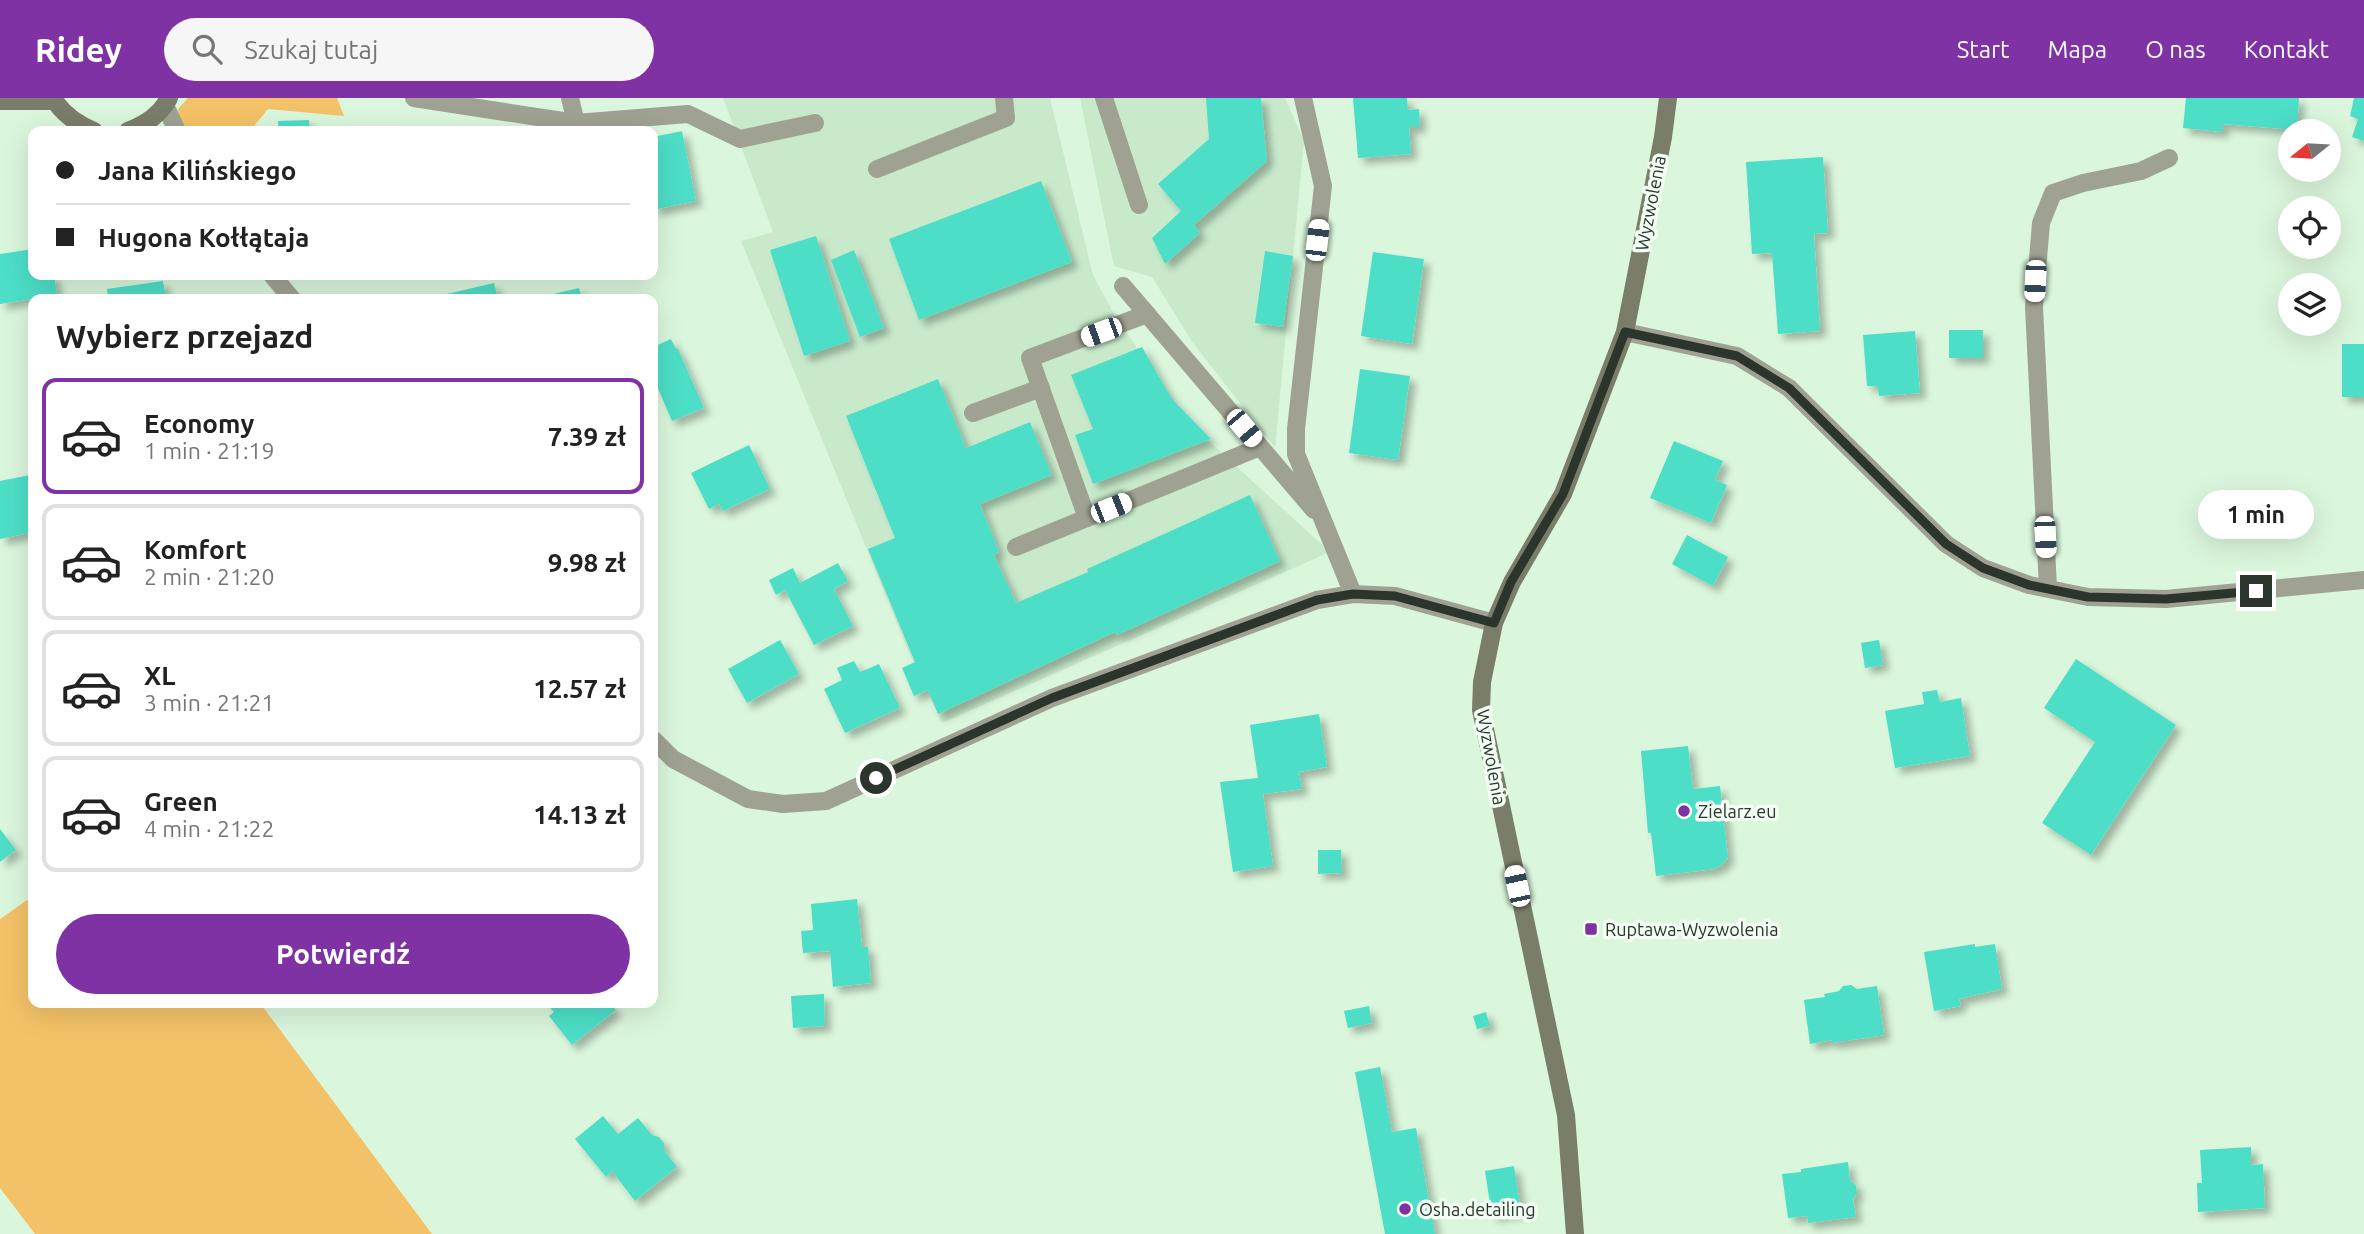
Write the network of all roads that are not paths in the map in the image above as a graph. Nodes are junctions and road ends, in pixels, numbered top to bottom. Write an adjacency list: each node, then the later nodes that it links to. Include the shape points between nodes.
1 (414, 98): 10 (street)
2 (570, 98): 10 (street)
3 (1004, 98): 16 (street, via 1006,118)
4 (1104, 98): 17 (street)
5 (1303, 98): 27 (street, via 1323,186 1296,454)
6 (1668, 98): 22 (street, Wyzwolenia)
7 (54, 100): 8 (street); 12 (street, via 65,115)
8 (0, 101)
9 (167, 102): 13 (street); 14 (street)
10 (576, 123): 11 (street, via 688,114 740,139)
11 (815, 123)
12 (82, 126)
13 (140, 126)
14 (175, 126)
15 (2169, 158): 30 (street, via 2141,171 2053,193 2041,222 2034,307)
16 (877, 169)
17 (1139, 205)
18 (276, 280): 20 (street)
19 (1124, 286): 21 (street)
20 (288, 294)
21 (1147, 314): 23 (street, via 1030,358); 25 (street)
22 (1625, 332): 30 (street, via 1737,356 1789,388 1946,544 1983,568); 32 (street, Wyzwolenia, via 1563,494 1511,582)
23 (1041, 388): 24 (street); 26 (street)
24 (973, 413)
25 (1260, 447): 26 (street); 27 (street)
26 (1087, 518): 28 (street)
27 (1325, 523): 31 (street)
28 (1016, 547)
29 (2364, 580): 30 (street, via 2166,599 2088,597)
30 (2048, 588)
31 (1353, 594): 32 (street, via 1395,596); 33 (street, via 1317,600 1052,698 826,801 783,804 748,799 673,759)
32 (1494, 623): 34 (street, Wyzwolenia, via 1481,710 1566,1115)
33 (658, 744)
34 (1575, 1234)

